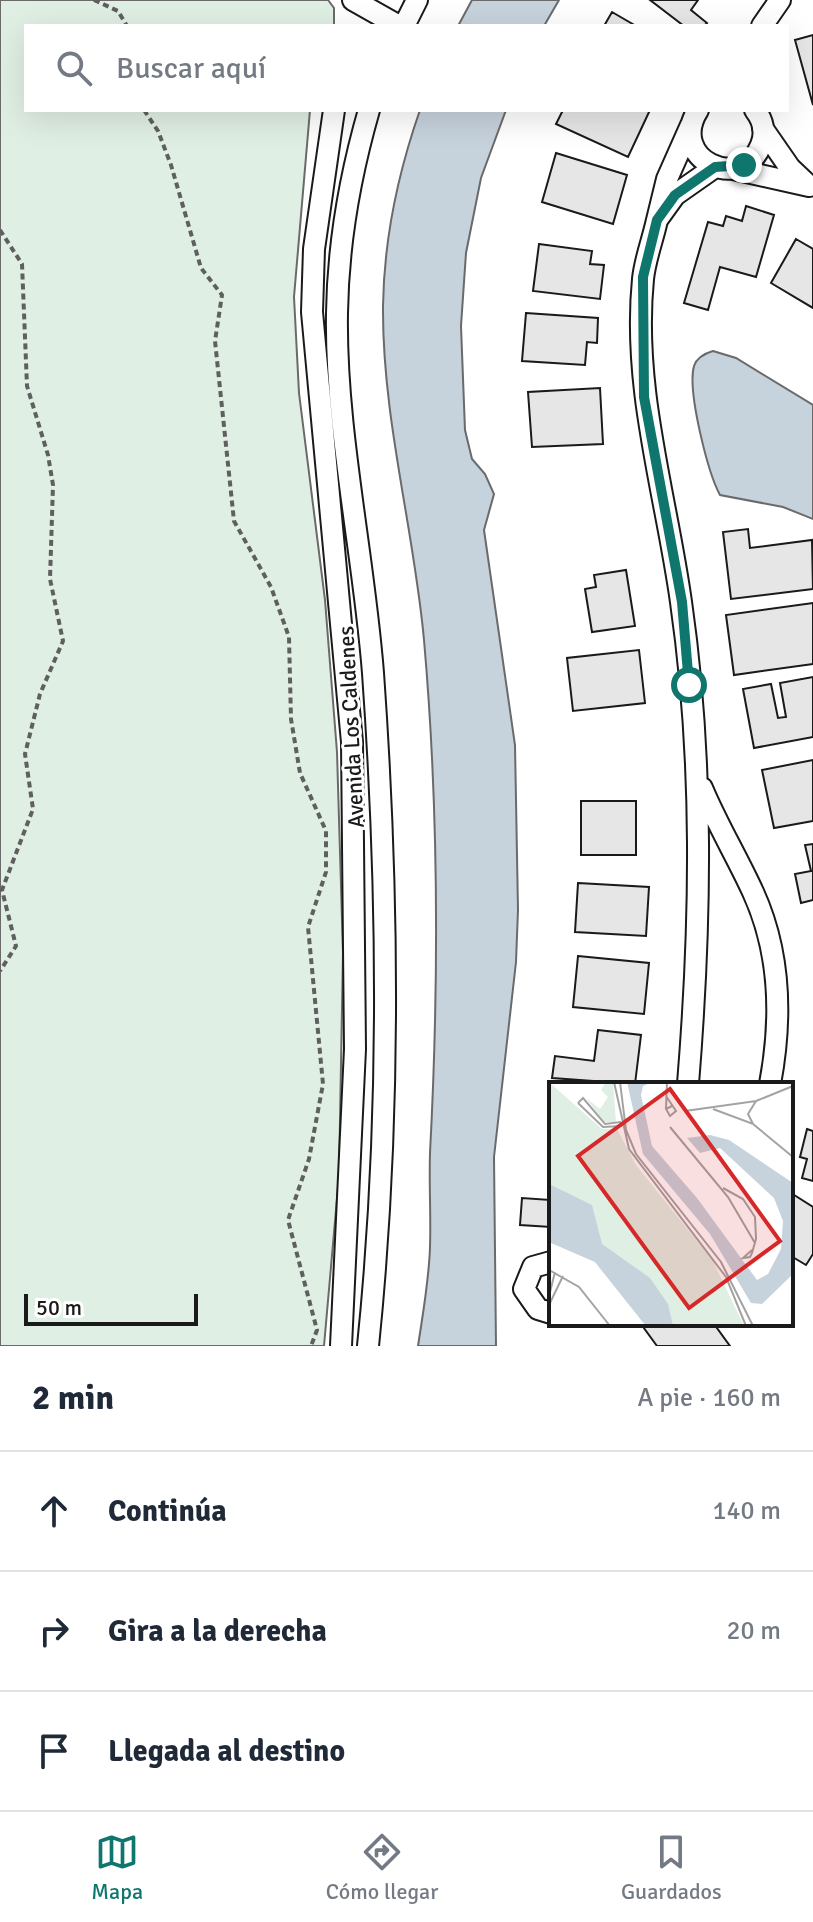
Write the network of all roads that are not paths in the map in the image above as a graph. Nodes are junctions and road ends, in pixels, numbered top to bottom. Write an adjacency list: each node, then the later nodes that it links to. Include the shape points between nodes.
1 (417, 0): 5 (street)
2 (780, 0): 6 (street)
3 (366, 9): 4 (street)
4 (398, 24)
5 (403, 24)
6 (763, 24)
7 (334, 112): 19 (street, Avenida Los Caldenes, via 317,218 312,312 352,742 355,1049)
8 (368, 112): 20 (street, Avenida Los Caldenes, via 342,235 337,313 381,792 381,1217)
9 (694, 118): 11 (street, via 693,146 705,162); 13 (street, via 667,179)
10 (759, 119): 11 (street, via 759,150 744,165); 12 (street, via 790,168)
11 (724, 168): 12 (street); 13 (street, via 675,195)
12 (811, 187)
13 (657, 220): 14 (street, via 643,277 644,397 682,602)
14 (698, 777): 15 (street, via 695,1000); 16 (street, via 755,895 770,945 779,1004)
15 (688, 1082)
16 (770, 1082)
17 (549, 1263): 18 (street, via 533,1267 524,1289 538,1309)
18 (549, 1312)
19 (341, 1346)
20 (368, 1346)

